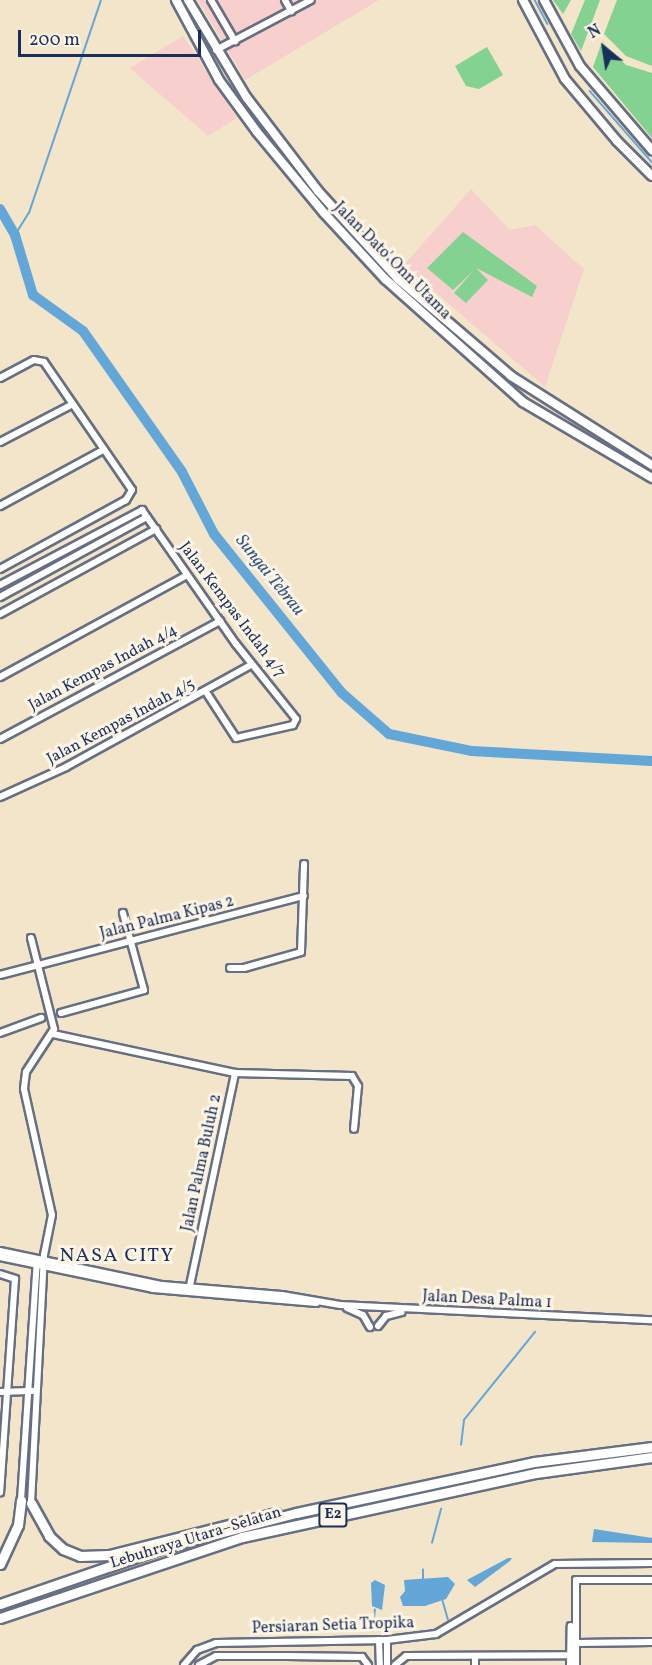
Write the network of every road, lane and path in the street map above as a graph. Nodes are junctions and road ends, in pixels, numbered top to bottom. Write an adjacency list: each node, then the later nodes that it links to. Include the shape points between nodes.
1 (176, 0): 15 (main road, Jalan Dato' Onn Utama, via 219,80 324,213 385,279)
2 (188, 0): 10 (main road, Jalan Dato' Onn Utama)
3 (211, 0): 9 (street)
4 (285, 0): 8 (street)
5 (311, 0): 8 (street)
6 (523, 0): 12 (main road, via 566,79)
7 (544, 0): 11 (main road, via 580,66)
8 (291, 10): 9 (street)
9 (235, 41): 10 (street)
10 (216, 50): 13 (main road, Jalan Dato' Onn Utama, via 247,98 342,218 398,279)
11 (652, 150)
12 (652, 176)
13 (511, 376): 15 (main road); 19 (main road, Jalan Dato' Onn Utama)
14 (0, 378): 16 (street, via 34,360 44,362)
15 (504, 386): 20 (main road, Jalan Dato' Onn Utama, via 533,408)
16 (73, 404): 17 (street); 18 (street)
17 (0, 442)
18 (103, 450): 21 (street); 24 (street, via 132,490 126,500)
19 (652, 465)
20 (652, 478)
21 (0, 506)
22 (147, 517): 23 (street, Jalan Kempas Indah 4/7); 26 (street, via 140,510); 28 (street)
23 (156, 529): 25 (street, Jalan Kempas Indah 4/7); 30 (street)
24 (0, 568): 26 (street)
25 (187, 574): 31 (street, Jalan Kempas Indah 4/7); 33 (street)
26 (8, 581): 27 (street); 28 (street)
27 (0, 585)
28 (13, 590): 29 (street)
29 (0, 597)
30 (0, 614)
31 (220, 621): 32 (street, Jalan Kempas Indah 4/7); 35 (street, Jalan Kempas Indah 4/4)
32 (251, 665): 34 (street, Jalan Kempas Indah 4/5); 34 (street, Jalan Kempas Indah 4/7, via 296,719 293,725 236,738)
33 (0, 677)
34 (206, 692): 36 (street, Jalan Kempas Indah 4/5, via 26,789)
35 (0, 739)
36 (0, 797)
37 (304, 864): 38 (street)
38 (304, 896): 41 (street, Jalan Palma Kipas 2); 43 (street, via 301,952 244,968)
39 (123, 913): 41 (street)
40 (31, 938): 42 (street)
41 (132, 941): 42 (street, Jalan Palma Kipas 2); 45 (street, via 144,990)
42 (38, 965): 44 (street, Jalan Palma Kipas 2); 48 (street)
43 (230, 968)
44 (0, 975)
45 (61, 1013)
46 (41, 1018): 47 (street)
47 (0, 1032)
48 (53, 1034): 49 (street); 53 (street, via 26,1072 24,1089 52,1215)
49 (235, 1073): 50 (street, via 352,1076 358,1086); 56 (street, Jalan Palma Buluh 2)
50 (354, 1129)
51 (0, 1251): 54 (street)
52 (0, 1257): 54 (street)
53 (45, 1261): 54 (street, Jalan Desa Palma 1); 54 (street); 56 (street, Jalan Desa Palma 1); 62 (street)
54 (37, 1262): 65 (street)
55 (0, 1274): 64 (street, via 15,1279)
56 (189, 1291): 57 (street, Jalan Desa Palma 1, via 282,1295)
57 (340, 1305): 58 (street, Jalan Desa Palma 1); 61 (street, via 363,1315)
58 (414, 1310): 59 (street, Jalan Desa Palma 1); 60 (street, via 390,1314)
59 (652, 1320)
60 (378, 1326)
61 (370, 1327)
62 (36, 1391): 65 (street); 69 (street)
63 (0, 1392): 64 (street)
64 (9, 1392): 65 (street); 68 (street)
65 (26, 1392): 69 (street)
66 (652, 1447): 70 (highway, Lebuhraya Utara–Selatan / E2, via 534,1462)
67 (652, 1457): 75 (highway, Lebuhraya Utara–Selatan / E2, via 536,1473 242,1537)
68 (0, 1492)
69 (26, 1502): 70 (highway, via 63,1549 87,1556 109,1555 258,1516); 72 (highway)
70 (296, 1513): 74 (highway, Lebuhraya Utara–Selatan / E2, via 166,1547)
71 (652, 1563): 78 (street, Persiaran Setia Tropika, via 555,1564 456,1625 436,1634)
72 (0, 1564)
73 (652, 1580): 80 (street, via 576,1580)
74 (0, 1604)
75 (0, 1619)
76 (571, 1626): 81 (street)
77 (378, 1640): 78 (street, Persiaran Setia Tropika); 85 (street); 86 (street, Persiaran Setia Tropika, via 216,1643 197,1650)
78 (387, 1640): 85 (street)
79 (652, 1642): 80 (street)
80 (577, 1643): 92 (street)
81 (570, 1655): 83 (street); 91 (street)
82 (287, 1656): 84 (street, via 216,1656); 87 (street); 88 (street, via 362,1657)
83 (475, 1656): 89 (street, via 406,1656); 90 (street)
84 (200, 1663)
85 (383, 1663)
86 (184, 1665)
87 (287, 1665)
88 (368, 1665)
89 (395, 1665)
90 (475, 1665)
91 (570, 1665)
92 (576, 1665)

